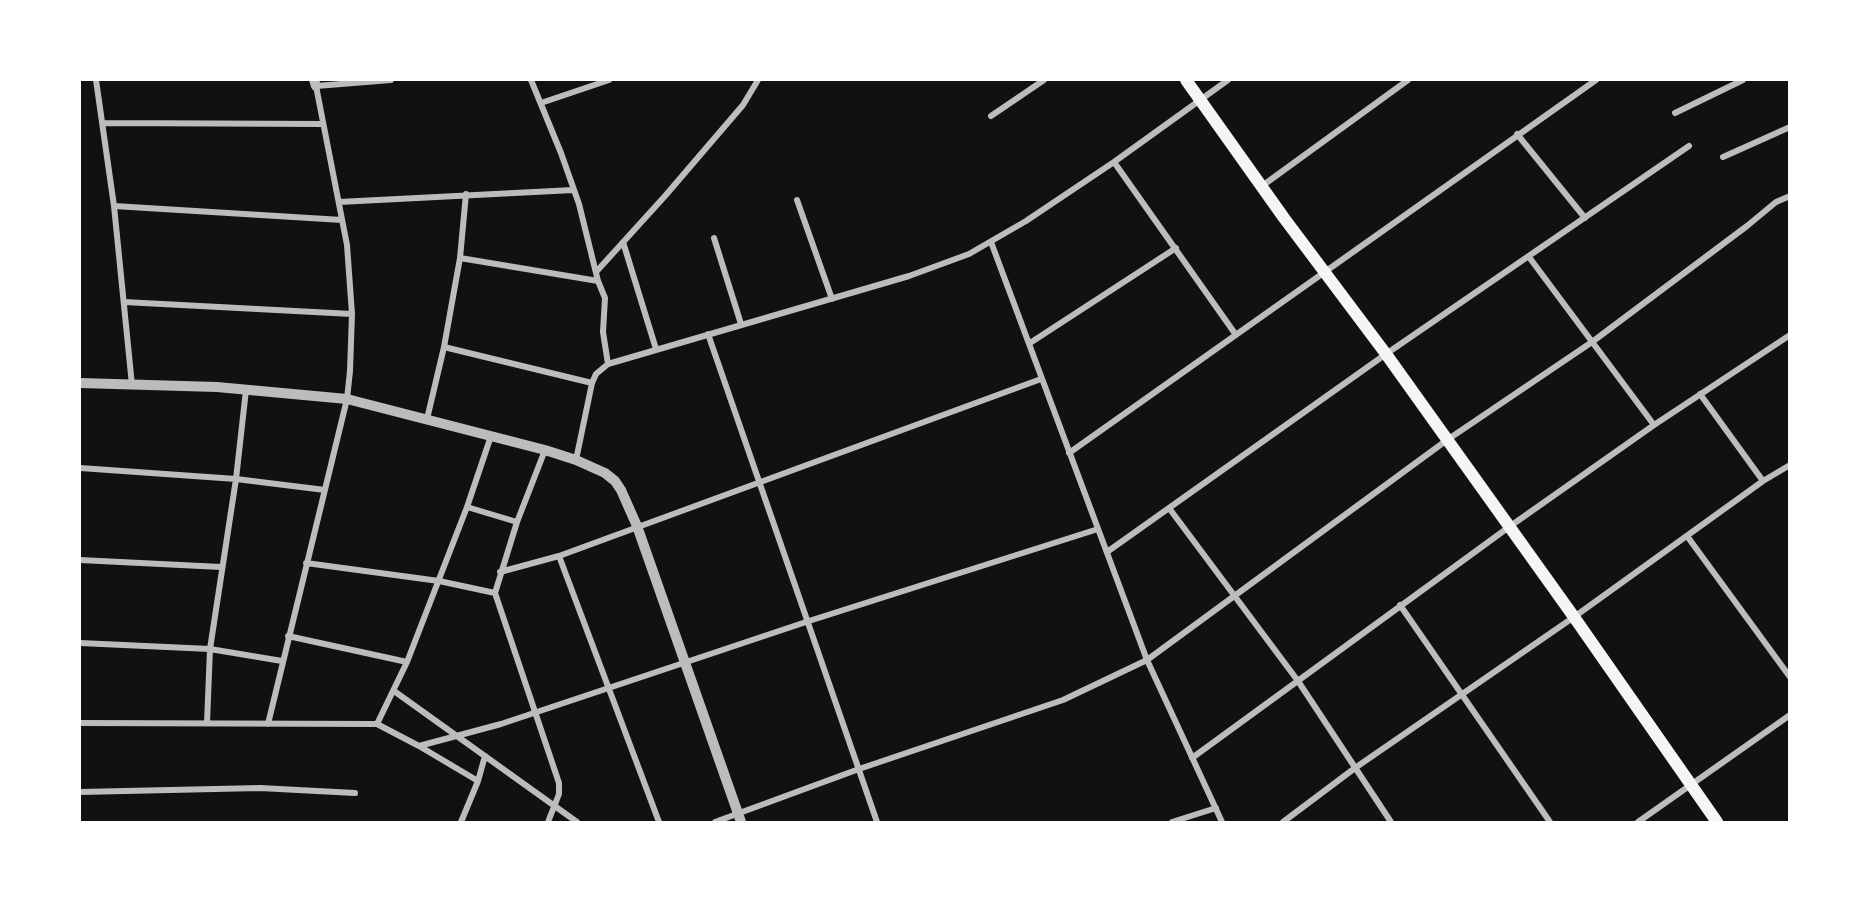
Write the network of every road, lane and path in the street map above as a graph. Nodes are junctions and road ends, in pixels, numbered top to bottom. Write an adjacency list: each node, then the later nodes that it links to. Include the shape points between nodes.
1 (96, 80): 17 (street)
2 (391, 80): 12 (street)
3 (531, 80): 14 (street)
4 (609, 80): 14 (street)
5 (758, 80): 34 (street, via 743,105)
6 (1044, 80): 16 (street)
7 (1186, 80): 13 (main road)
8 (1228, 80): 13 (street)
9 (1408, 80): 24 (street)
10 (1596, 80): 20 (street)
11 (1743, 80): 15 (street)
12 (315, 83): 18 (street)
13 (1200, 100): 23 (street); 24 (main road)
14 (541, 103): 25 (street)
15 (1675, 113)
16 (991, 116)
17 (103, 123): 18 (street); 30 (street)
18 (323, 124): 29 (street)
19 (1790, 127): 22 (street)
20 (1517, 134): 31 (street); 39 (street)
21 (1689, 146): 31 (street)
22 (1723, 157)
23 (1114, 162): 35 (street); 36 (street)
24 (1262, 186): 39 (main road)
25 (573, 190): 26 (street); 40 (street)
26 (466, 194): 29 (street); 38 (street)
27 (1790, 196): 49 (street, via 1776,202)
28 (797, 200): 42 (street)
29 (339, 202): 32 (street)
30 (114, 206): 32 (street); 43 (street)
31 (1584, 218): 37 (street)
32 (342, 220): 44 (street)
33 (714, 238): 45 (street)
34 (623, 242): 40 (street); 52 (street)
35 (991, 242): 42 (street, via 909,276); 50 (street)
36 (1176, 248): 47 (street); 50 (street)
37 (1529, 257): 49 (street); 53 (street)
38 (460, 258): 41 (street); 51 (street)
39 (1324, 271): 47 (street); 53 (main road)
40 (596, 272): 41 (street)
41 (598, 281): 54 (street, via 606,303 603,332)
42 (832, 299): 45 (street)
43 (124, 302): 44 (street); 58 (street)
44 (352, 314): 61 (street)
45 (741, 324): 46 (street)
46 (708, 334): 52 (street); 73 (street)
47 (1236, 335): 67 (street)
48 (1790, 335): 60 (street)
49 (1592, 342): 63 (street); 65 (street)
50 (1030, 343): 55 (street)
51 (444, 347): 56 (street); 62 (street)
52 (656, 348): 54 (street)
53 (1386, 354): 65 (main road); 76 (street)
54 (608, 364): 56 (street)
55 (1041, 379): 67 (street); 73 (street)
56 (592, 383): 68 (street)
57 (80, 384): 58 (street)
58 (132, 385): 59 (street)
59 (246, 390): 61 (street); 71 (street)
60 (1700, 394): 63 (street); 72 (street)
61 (347, 399): 62 (street); 74 (street)
62 (428, 419): 64 (street)
63 (1654, 425): 79 (street)
64 (491, 436): 66 (street); 75 (street)
65 (1447, 440): 79 (main road); 90 (street)
66 (545, 450): 68 (street); 77 (street)
67 (1069, 453): 80 (street)
68 (576, 460): 78 (street, via 615,481)
69 (1790, 465): 72 (street)
70 (80, 468): 71 (street)
71 (236, 479): 74 (street); 86 (street)
72 (1763, 481): 81 (street)
73 (759, 482): 78 (street); 93 (street)
74 (325, 490): 85 (street)
75 (467, 507): 77 (street); 88 (street)
76 (1169, 508): 82 (street); 90 (street)
77 (517, 522): 87 (street)
78 (637, 526): 83 (street); 100 (street)
79 (1509, 527): 91 (street); 92 (main road)
80 (1098, 529): 82 (street); 93 (street)
81 (1687, 536): 92 (street); 101 (street)
82 (1107, 552): 97 (street)
83 (559, 556): 87 (street); 103 (street)
84 (80, 560): 86 (street)
85 (306, 563): 88 (street); 94 (street)
86 (221, 567): 96 (street)
87 (500, 572): 89 (street)
88 (439, 581): 89 (street); 99 (street)
89 (495, 593): 106 (street)
90 (1235, 596): 97 (street); 102 (street)
91 (1400, 605): 102 (street); 105 (street)
92 (1574, 617): 105 (street); 119 (main road)
93 (809, 621): 100 (street); 117 (street)
94 (288, 636): 98 (street); 99 (street)
95 (80, 644): 96 (street)
96 (210, 649): 98 (street); 109 (street)
97 (1147, 660): 115 (street); 117 (street, via 1063,700)
98 (282, 661): 110 (street)
99 (407, 662): 104 (street)
100 (684, 663): 103 (street); 124 (street)
101 (1790, 677)
102 (1298, 681): 115 (street); 116 (street)
103 (610, 687): 106 (street); 128 (street)
104 (394, 691): 111 (street); 112 (street)
105 (1463, 693): 116 (street); 135 (street)
106 (535, 712): 112 (street); 122 (street, via 559,783)
107 (1790, 715): 119 (street)
108 (80, 723): 109 (street)
109 (207, 723): 110 (street)
110 (268, 724): 111 (street)
111 (376, 724): 113 (street)
112 (457, 736): 113 (street); 114 (street)
113 (419, 746): 118 (street)
114 (485, 756): 118 (street); 122 (street)
115 (1192, 758): 123 (street)
116 (1355, 768): 133 (street); 134 (street)
117 (859, 770): 124 (street); 130 (street)
118 (478, 781): 125 (street)
119 (1689, 784): 136 (street); 137 (main road)
120 (80, 792): 121 (street, via 260,788)
121 (355, 793)
122 (555, 807): 126 (street); 127 (street)
123 (1216, 808): 131 (street); 132 (street)
124 (740, 818): 129 (street)
125 (462, 822)
126 (548, 822)
127 (577, 822)
128 (659, 822)
129 (715, 822)
130 (878, 822)
131 (1172, 822)
132 (1222, 822)
133 (1283, 822)
134 (1391, 822)
135 (1550, 822)
136 (1638, 822)
137 (1717, 822)

